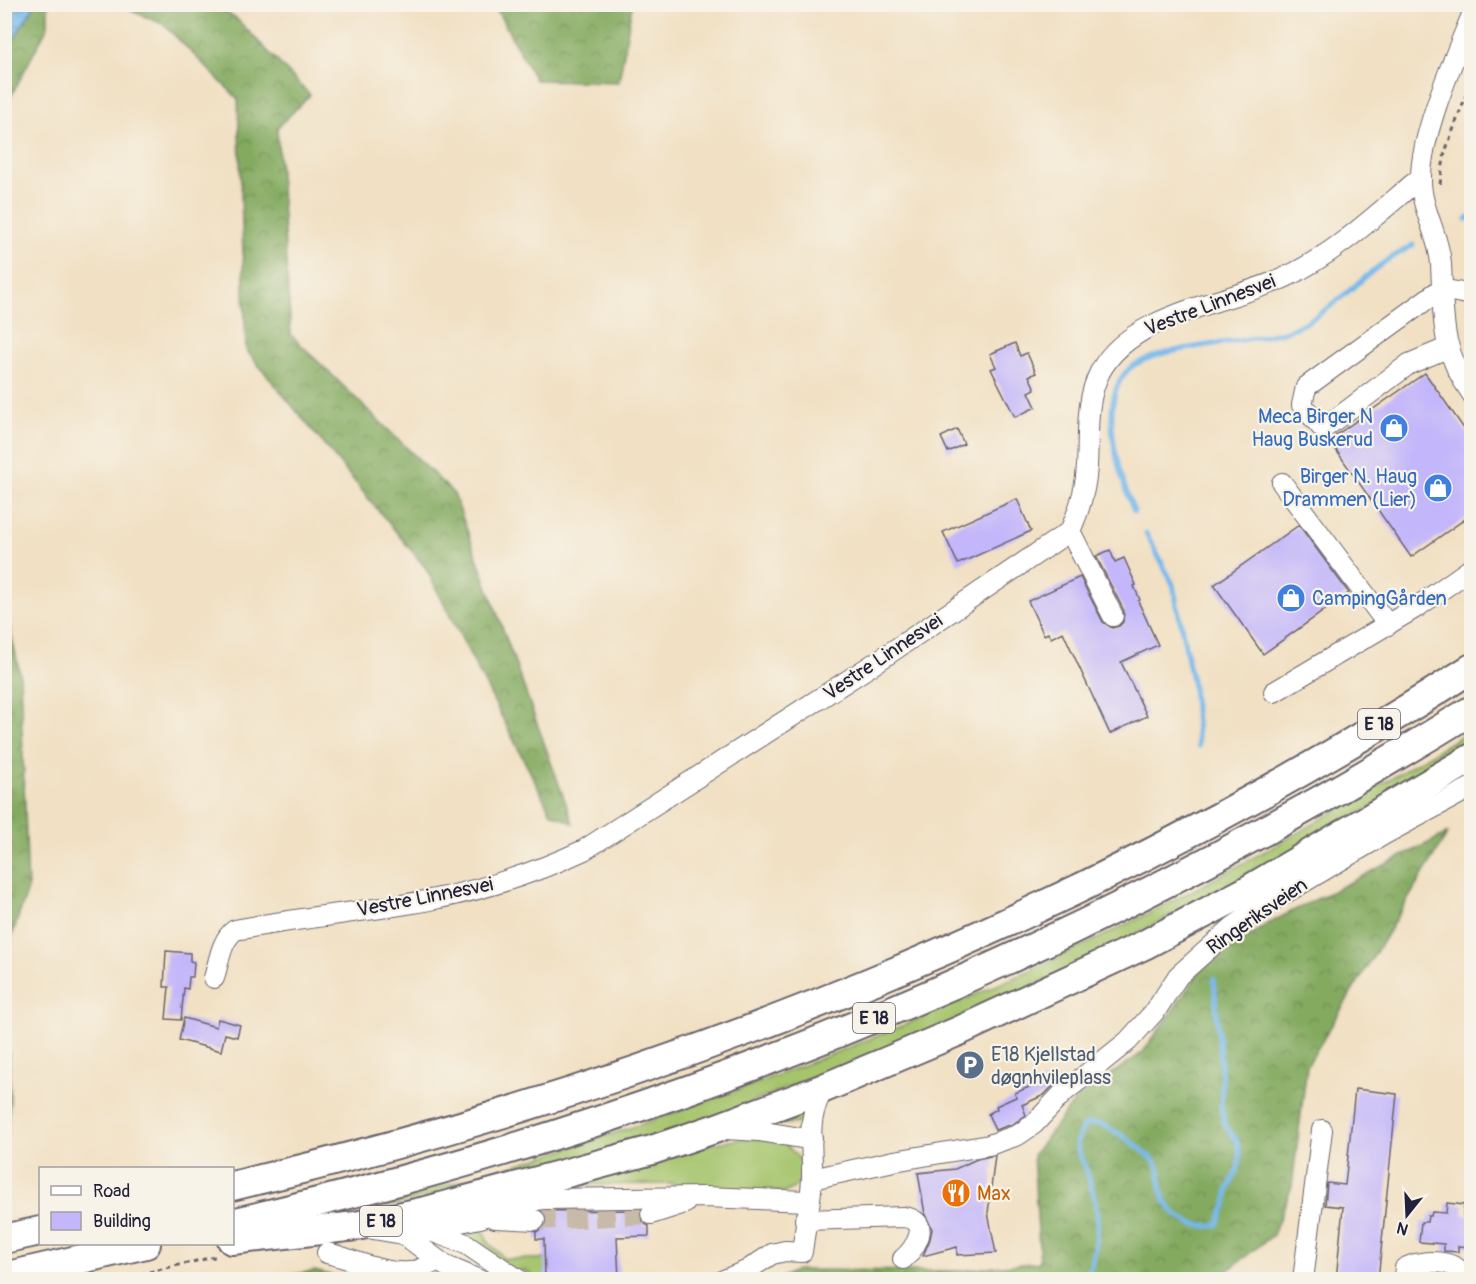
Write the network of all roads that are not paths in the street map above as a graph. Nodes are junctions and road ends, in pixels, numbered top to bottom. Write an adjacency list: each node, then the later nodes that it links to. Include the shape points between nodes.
1 (1471, 18): 2 (street, via 1428,135)
2 (1422, 189): 3 (street, via 1439,250); 8 (street, Vestre Linnesvei, via 1414,183 1331,249 1287,277 1157,323 1119,347 1100,370 1092,390 1087,468)
3 (1441, 290): 4 (street); 5 (street); 5 (street, via 1306,387 1302,405 1323,429 1409,364)
4 (1472, 296)
5 (1447, 348): 6 (street)
6 (1472, 394)
7 (1282, 483): 11 (street)
8 (1070, 531): 10 (street); 17 (street, Vestre Linnesvei, via 875,663 584,850 522,876 437,899 235,930 228,935)
9 (1472, 568): 11 (street)
10 (1113, 616)
11 (1388, 625): 13 (street)
12 (1472, 668): 23 (highway, E 18, via 1286,780 1206,823 1047,903 905,967 749,1029 568,1093 385,1148)
13 (1274, 692)
14 (1472, 710): 29 (highway, E 18, via 1204,864 1068,932 887,1013 587,1125 386,1184)
15 (1472, 758): 18 (highway, E 18, via 1232,899 1144,945 969,1027)
16 (1472, 787): 22 (street, Ringeriksveien, via 1385,834 1233,927 1178,976 1156,1010 1128,1041 1063,1093 1025,1131 989,1145)
17 (214, 978)
18 (824, 1088): 19 (highway, E 18); 21 (street, via 813,1108)
19 (717, 1128): 21 (street); 30 (highway, E 18, via 558,1176)
20 (1322, 1130): 44 (street)
21 (812, 1137): 22 (street)
22 (812, 1179): 25 (street)
23 (234, 1186)
24 (704, 1197): 25 (street); 26 (street); 27 (street, via 544,1199)
25 (807, 1211): 38 (street, via 912,1219 920,1236); 43 (street, via 802,1252 772,1254)
26 (651, 1214)
27 (480, 1218): 28 (street); 31 (street)
28 (535, 1220)
29 (234, 1222)
30 (356, 1226): 33 (street); 35 (highway, E 18)
31 (428, 1230): 33 (street); 42 (street, via 466,1244)
32 (39, 1231): 34 (highway)
33 (403, 1234): 39 (street)
34 (4, 1239)
35 (234, 1240)
36 (142, 1245): 40 (highway)
37 (327, 1253): 39 (street, via 398,1272 418,1270)
38 (903, 1259)
39 (436, 1261): 41 (street)
40 (4, 1277)
41 (479, 1280)
42 (519, 1280)
43 (724, 1280)
44 (1303, 1280)
45 (1406, 1280): 46 (street, via 1405,1268 1430,1263 1456,1266)
46 (1465, 1280)

